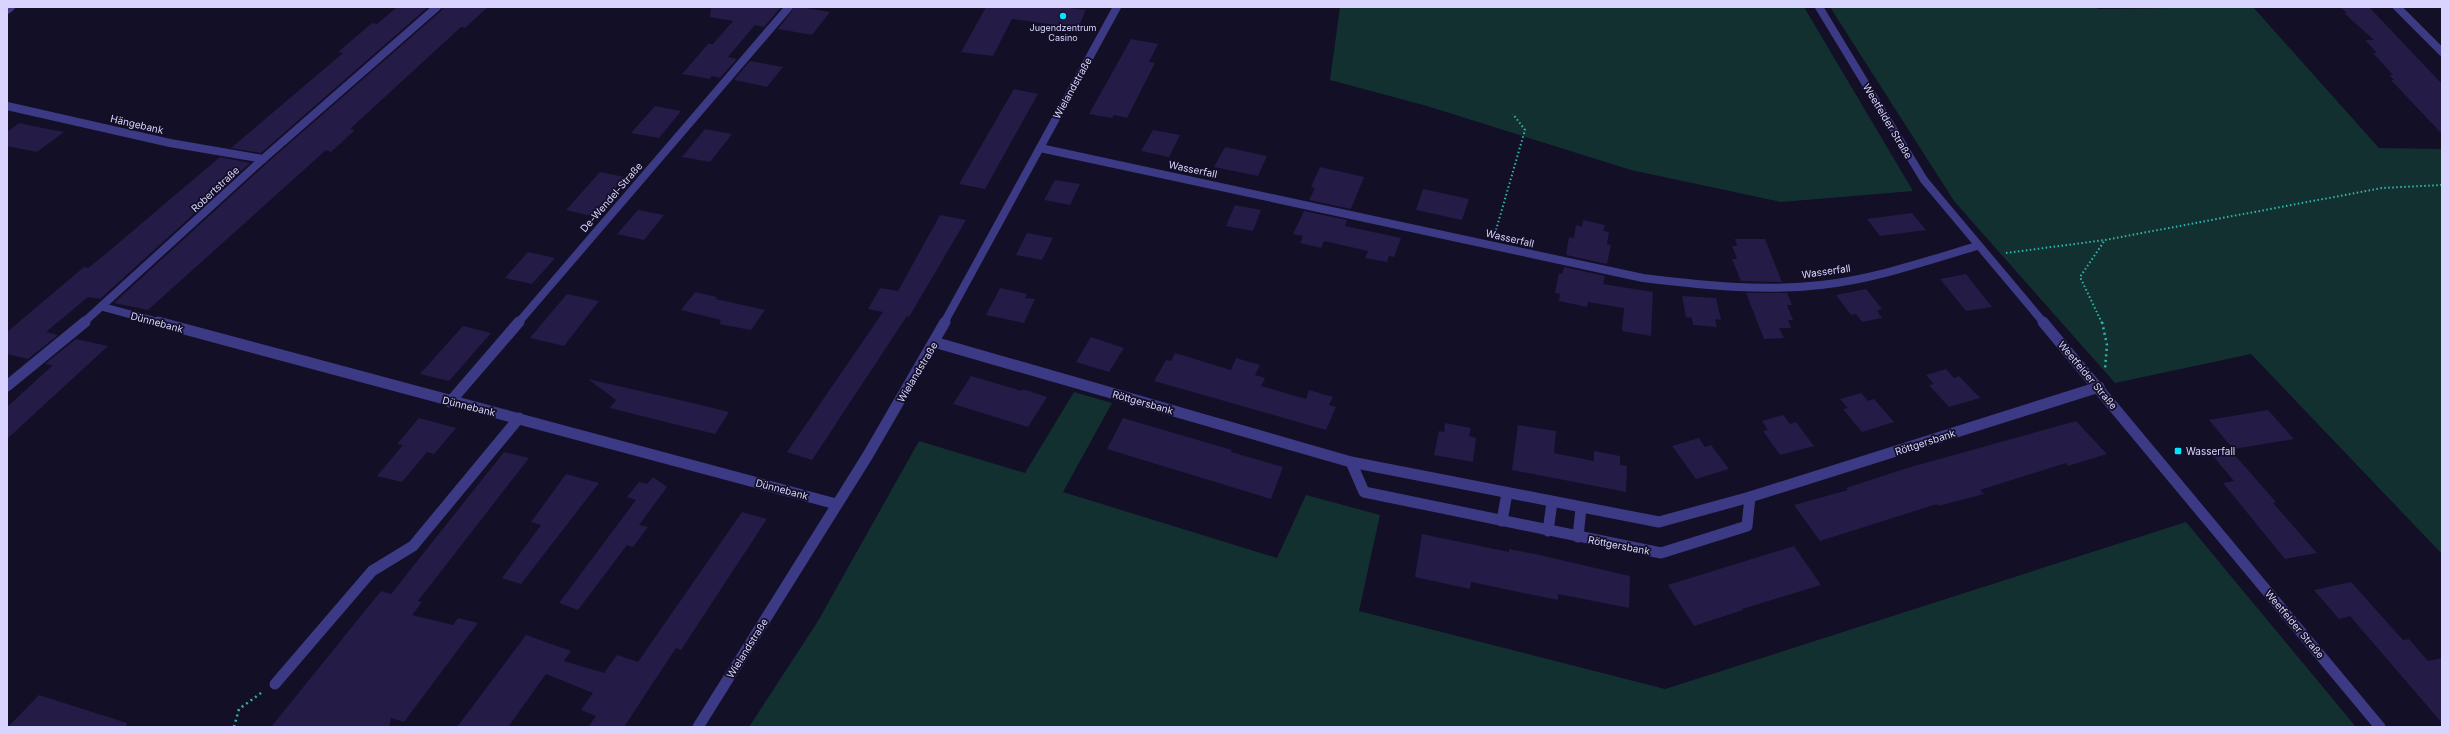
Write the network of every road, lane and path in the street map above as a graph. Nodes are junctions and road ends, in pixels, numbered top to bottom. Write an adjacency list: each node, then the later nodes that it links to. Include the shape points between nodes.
1 (11, 7): 7 (street)
2 (437, 7): 12 (street, Robertstraße)
3 (789, 7): 22 (street, De-Wendel-Straße)
4 (1117, 7): 11 (street, Wielandstraße)
5 (1819, 7): 16 (street, Weetfelder Straße, via 1924,180)
6 (2397, 7): 8 (street)
7 (7, 10)
8 (2442, 52)
9 (7, 106): 12 (street, Hängebank, via 170,143)
10 (1513, 114): 15 (path, via 1525,130)
11 (1040, 148): 15 (street, Wasserfall); 19 (street, Wielandstraße)
12 (263, 159): 18 (street, Robertstraße)
13 (2442, 185): 14 (path, via 2382,188)
14 (2105, 240): 17 (path); 21 (path, via 2080,277 2104,327 2107,361)
15 (1490, 245): 16 (street, Wasserfall, via 1643,278 1717,287 1779,288 1822,285 1884,273)
16 (1976, 246): 17 (street, Weetfelder Straße)
17 (1986, 257): 21 (street, Weetfelder Straße)
18 (103, 307): 20 (street, Robertstraße); 22 (street, Dünnebank)
19 (934, 342): 24 (street, Röttgersbank); 28 (street, Wielandstraße)
20 (7, 386)
21 (2099, 387): 26 (street, Röttgersbank); 36 (street, Weetfelder Straße)
22 (450, 402): 23 (street, Dünnebank)
23 (519, 418): 28 (street, Dünnebank); 33 (street, via 413,546 372,571)
24 (1351, 462): 25 (street, Röttgersbank); 30 (street, Röttgersbank, via 1364,492)
25 (1507, 493): 27 (street, Röttgersbank); 30 (street)
26 (1750, 497): 29 (street, Röttgersbank, via 1659,522); 32 (street, Röttgersbank, via 1747,526 1661,553)
27 (1552, 502): 29 (street, Röttgersbank); 31 (street)
28 (836, 504): 35 (street, Wielandstraße)
29 (1581, 508): 32 (street, Röttgersbank)
30 (1502, 521): 31 (street, Röttgersbank)
31 (1548, 531): 32 (street, Röttgersbank)
32 (1578, 537)
33 (275, 684): 34 (path, via 239,709)
34 (234, 727)
35 (698, 727)
36 (2380, 727)

